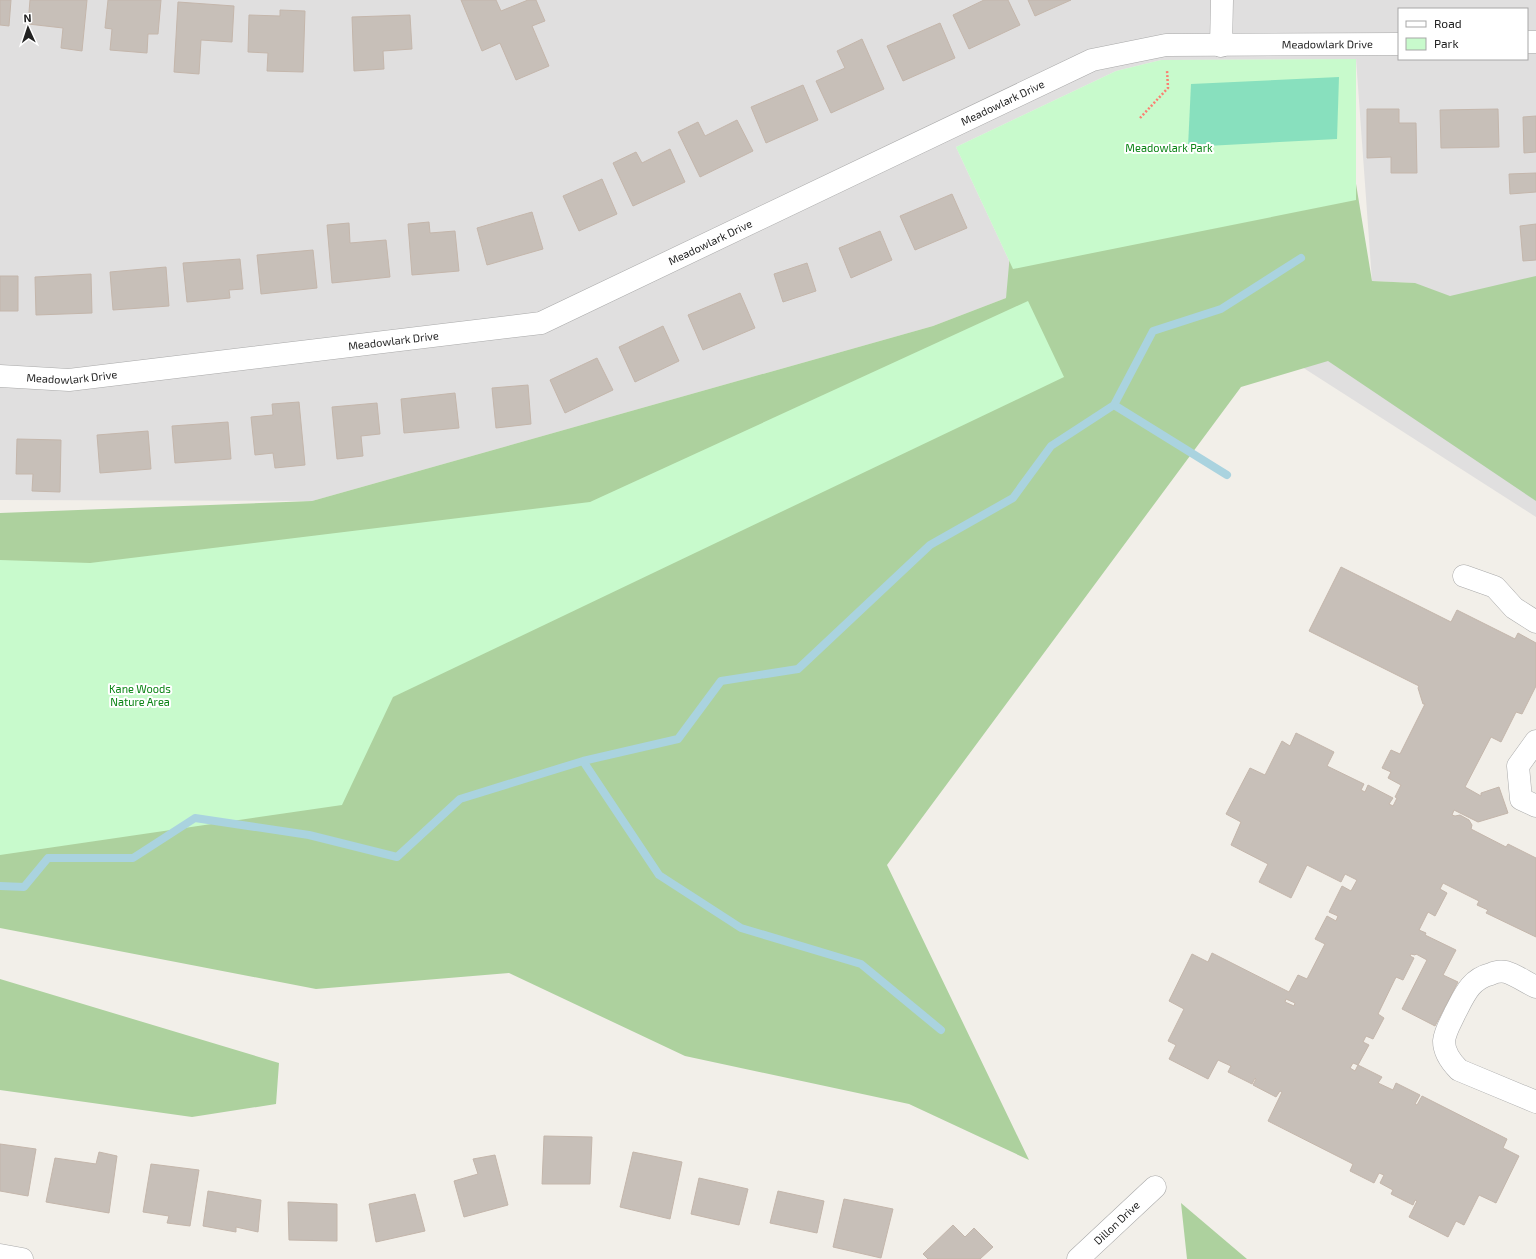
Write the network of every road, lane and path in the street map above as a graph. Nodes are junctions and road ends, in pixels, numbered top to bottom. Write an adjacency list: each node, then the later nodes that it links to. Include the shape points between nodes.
1 (1222, 0): 4 (street)
2 (1398, 44): 4 (street, Meadowlark Drive)
3 (1166, 45): 4 (street, Meadowlark Drive); 5 (path, via 1168,88); 6 (street, Meadowlark Drive, via 1092,60 541,324 69,380)
4 (1221, 46)
5 (1140, 118)
6 (0, 376)
7 (1464, 576): 8 (street, via 1495,587 1514,608)
8 (1536, 622)
9 (1536, 741): 10 (street, via 1518,766 1521,799)
10 (1536, 806)
11 (1536, 987): 12 (street, via 1506,972 1484,975 1467,989 1444,1041 1451,1062 1459,1070)
12 (1536, 1102)
13 (1155, 1187): 16 (street, Dillon Drive)
14 (0, 1255): 15 (street)
15 (22, 1259)
16 (1078, 1259)

